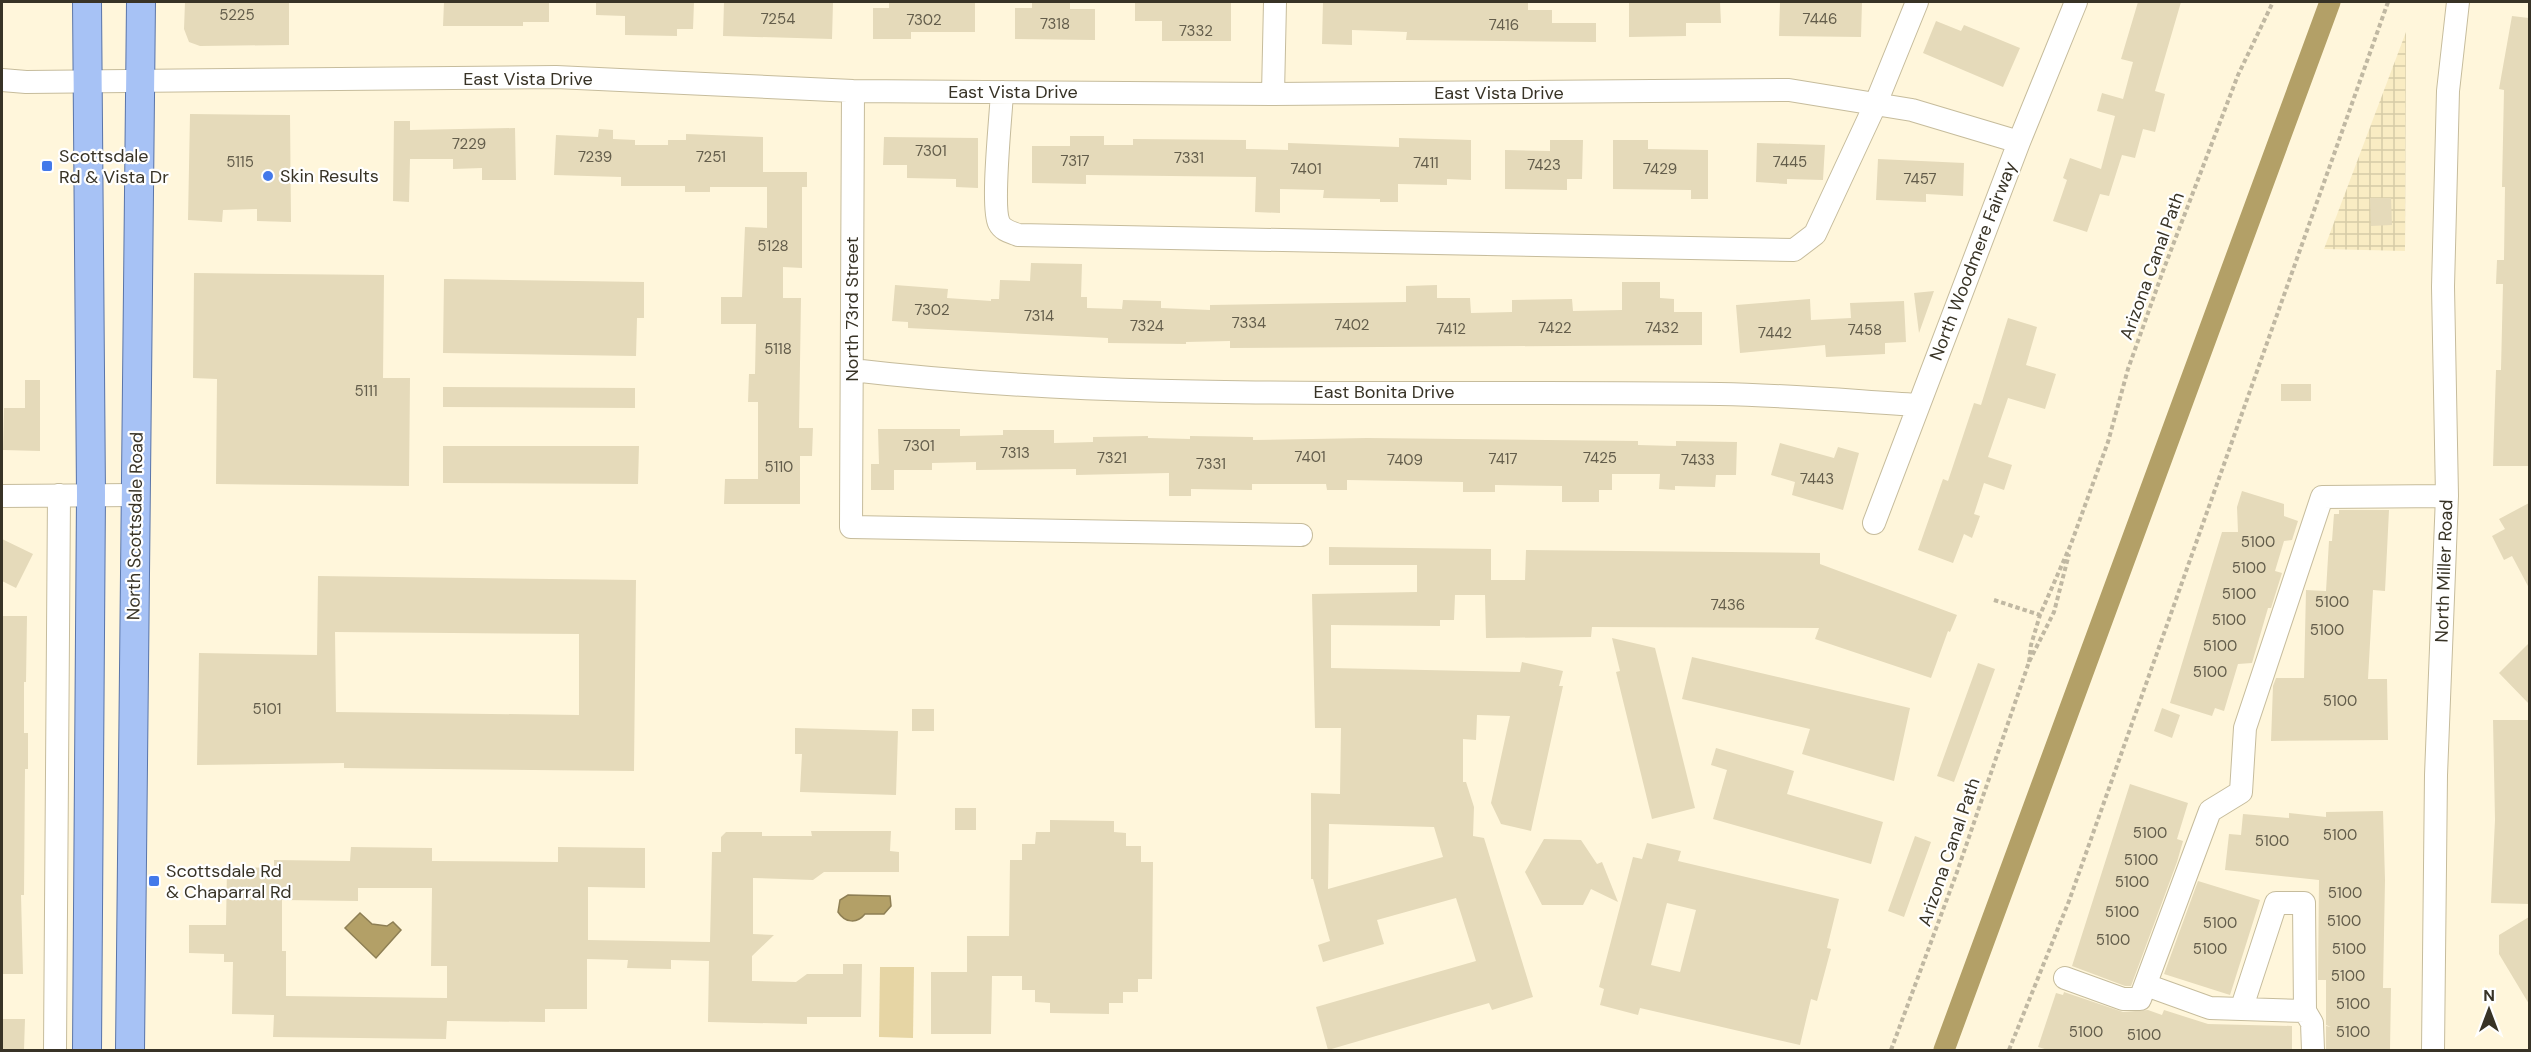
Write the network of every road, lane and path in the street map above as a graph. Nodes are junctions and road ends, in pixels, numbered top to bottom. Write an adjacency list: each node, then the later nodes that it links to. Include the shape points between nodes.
1 (87, 2): 11 (main road)
2 (141, 2): 10 (main road, North Scottsdale Road)
3 (1275, 2): 14 (street)
4 (1917, 2): 15 (street)
5 (2076, 2): 16 (street, North Woodmere Fairway)
6 (2273, 2): 26 (path, Arizona Canal Path, via 2238,75 2163,271)
7 (2388, 2): 38 (path, via 2069,901)
8 (2458, 2): 23 (street, North Miller Road, via 2448,91 2443,287)
9 (2, 80): 11 (street, East Vista Drive)
10 (140, 80): 11 (street, East Vista Drive); 12 (street, East Vista Drive, via 556,77); 21 (main road, North Scottsdale Road)
11 (88, 81): 20 (main road)
12 (853, 91): 13 (street, East Vista Drive); 17 (street, North 73rd Street)
13 (1002, 92): 14 (street, East Vista Drive); 15 (street, via 998,222 1004,230 1018,235 1782,250 1794,250 1815,234)
14 (1273, 94): 15 (street, East Vista Drive, via 1789,90)
15 (1876, 103): 16 (street, East Vista Drive)
16 (2019, 142): 18 (street, North Woodmere Fairway)
17 (852, 370): 18 (street, East Bonita Drive, via 937,380 1136,391 1723,394); 25 (street, North 73rd Street, via 850,527)
18 (1918, 405): 24 (street, North Woodmere Fairway)
19 (58, 495): 20 (street); 22 (street); 34 (street)
20 (91, 495): 21 (street); 35 (main road)
21 (135, 495): 36 (main road, North Scottsdale Road)
22 (2, 496)
23 (2447, 496): 31 (street, via 2322,497 2245,728 2241,792 2210,811); 40 (street, North Miller Road, via 2436,775)
24 (1874, 523)
25 (1301, 535)
26 (2071, 544): 28 (path, Arizona Canal Path); 29 (path, Arizona Canal Path, via 2054,612)
27 (1994, 600): 28 (path)
28 (2040, 615): 29 (path, Arizona Canal Path)
29 (2029, 662): 37 (path, Arizona Canal Path)
30 (2065, 978): 31 (street, via 2123,999 2140,999)
31 (2146, 985): 32 (street, via 2211,1008)
32 (2242, 1007): 33 (street); 33 (street, via 2276,903 2304,903)
33 (2305, 1011): 39 (street, via 2312,1023)
34 (55, 1050)
35 (87, 1050)
36 (130, 1050)
37 (1891, 1050)
38 (2009, 1050)
39 (2313, 1050)
40 (2433, 1050)

